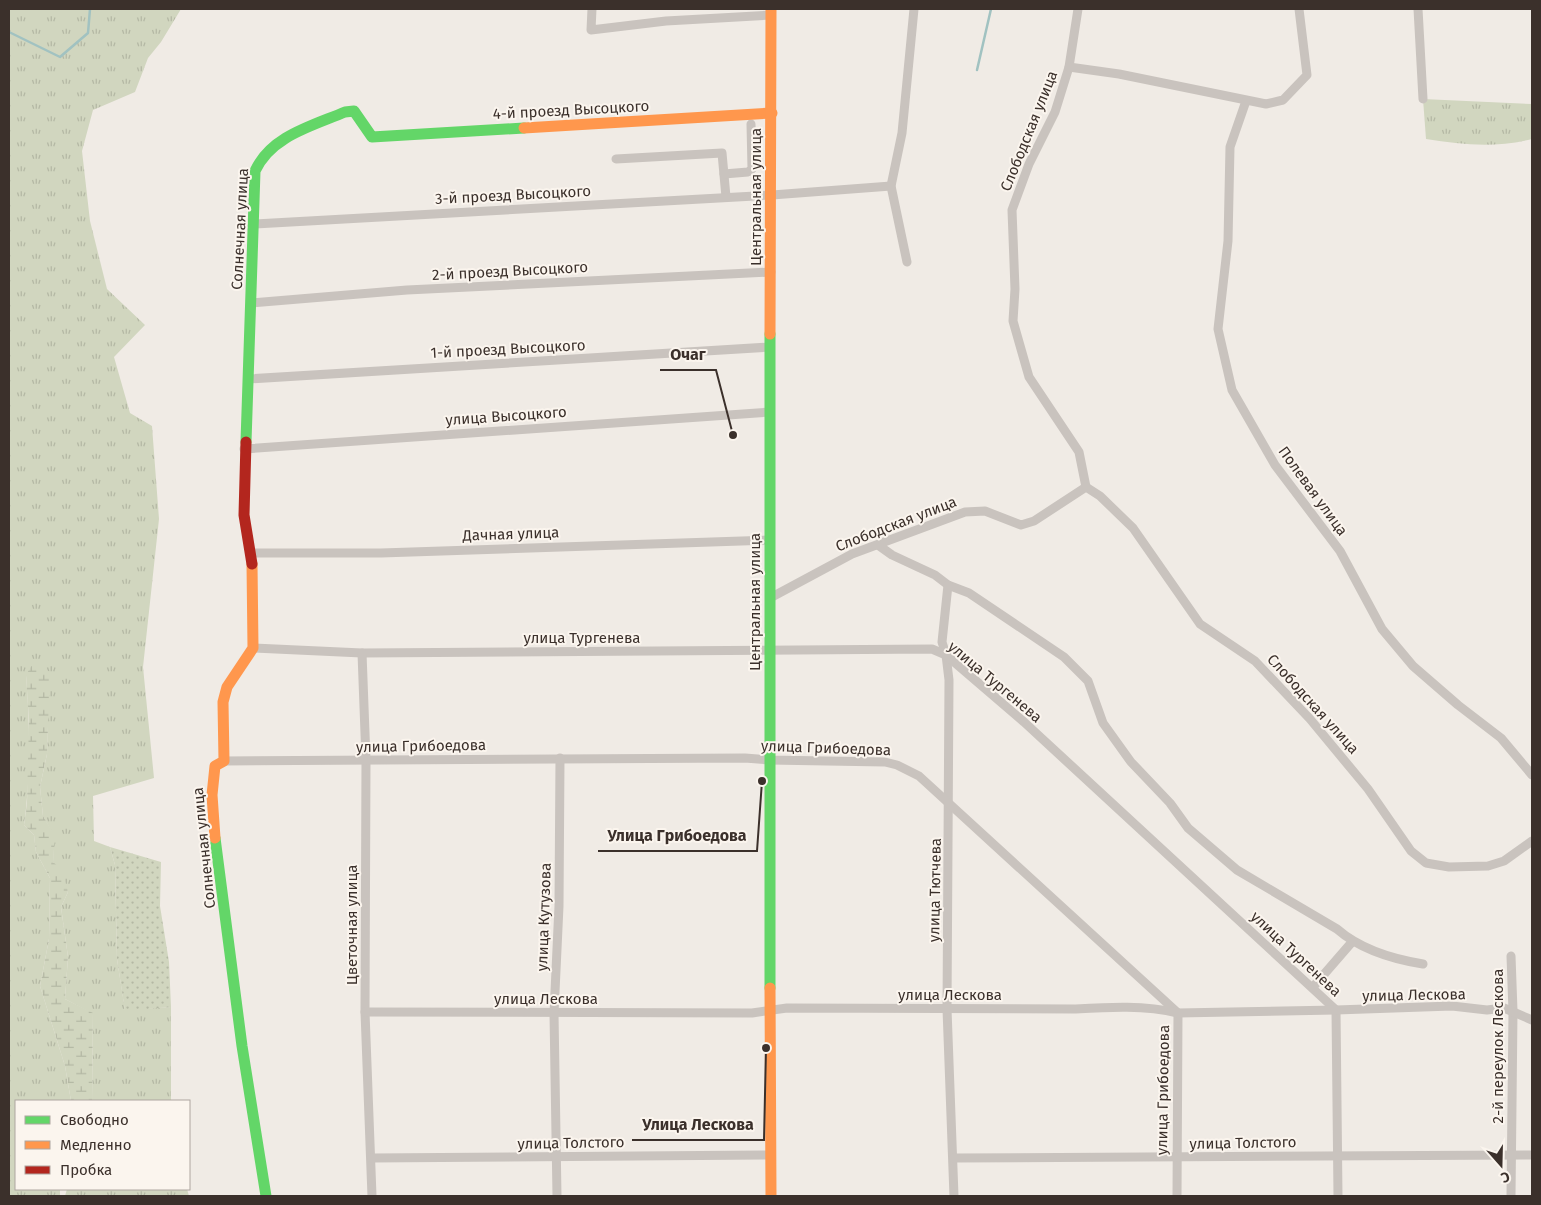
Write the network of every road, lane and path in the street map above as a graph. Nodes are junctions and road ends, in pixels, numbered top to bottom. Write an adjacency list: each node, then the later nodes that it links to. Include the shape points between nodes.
1 (592, 9): 6 (street, via 591,30)
2 (914, 9): 15 (street, via 902,133)
3 (1078, 9): 7 (street, Слободская улица)
4 (1299, 9): 9 (street, Слободская улица, via 1307,75 1283,100 1266,104)
5 (1418, 9): 8 (street)
6 (771, 12): 11 (street, Центральная улица)
7 (1069, 67): 9 (street, Слободская улица, via 1119,74); 26 (street, Слободская улица, via 1054,112 1012,210 1013,321 1029,377 1079,452)
8 (1423, 99)
9 (1246, 101): 40 (street, Полевая улица, via 1230,147 1228,241 1218,328 1232,390 1275,465 1340,551 1382,629 1413,666 1501,738)
10 (354, 111): 11 (street, 4-й проезд Высоцкого, via 372,137); 18 (street, Солнечная улица, via 345,112 282,141 265,153 256,171)
11 (772, 114): 16 (street, Центральная улица)
12 (751, 124): 14 (street, via 752,169)
13 (616, 159): 14 (street, via 722,153)
14 (724, 174): 17 (street)
15 (891, 186): 16 (street, 3-й проезд Высоцкого); 19 (street)
16 (772, 195): 17 (street, 3-й проезд Высоцкого); 20 (street, Центральная улица)
17 (726, 197): 18 (street, 3-й проезд Высоцкого)
18 (255, 224): 21 (street, Солнечная улица)
19 (907, 262)
20 (771, 272): 21 (street, 2-й проезд Высоцкого, via 407,290); 22 (street, Центральная улица)
21 (251, 304): 23 (street, Солнечная улица)
22 (770, 347): 23 (street, 1-й проезд Высоцкого); 24 (street, Центральная улица)
23 (248, 379): 25 (street, Солнечная улица)
24 (770, 412): 25 (street, улица Высоцкого); 27 (street, Центральная улица)
25 (244, 449): 29 (street, via 244,514)
26 (1086, 487): 28 (street, Слободская улица, via 1034,521 1021,525 985,511 965,512); 42 (street, Слободская улица, via 1133,528 1200,624 1255,660 1310,719 1368,789 1411,851 1426,863 1488,866 1504,861)
27 (770, 540): 29 (street, Дачная улица); 31 (street, Центральная улица)
28 (878, 545): 30 (street); 31 (street, Слободская улица, via 852,554)
29 (252, 553): 32 (street)
30 (948, 585): 35 (street, улица Тютчева, via 942,642); 43 (street, via 969,593 1064,656 1088,681 1103,723 1188,828 1237,870 1337,929)
31 (770, 598): 33 (street, Центральная улица)
32 (253, 648): 34 (street, улица Тургенева); 39 (street, via 227,687 223,702)
33 (770, 650): 34 (street, улица Тургенева); 35 (street, улица Тургенева, via 932,649); 38 (street, Центральная улица)
34 (362, 653): 37 (street, Цветочная улица)
35 (946, 655): 41 (street, улица Тютчева, via 950,680); 46 (street, улица Тургенева, via 1024,722)
36 (560, 758): 37 (street, улица Грибоедова); 38 (street, улица Грибоедова); 52 (street, улица Кутузова)
37 (366, 760): 39 (street, улица Грибоедова); 51 (street, Цветочная улица)
38 (769, 760): 41 (street, улица Грибоедова, via 891,763 920,776); 48 (street, Центральная улица)
39 (224, 761): 63 (street, Солнечная улица, via 215,766 212,778 215,827 247,1081)
40 (1532, 775)
41 (949, 804): 47 (street, улица Тютчева); 53 (street, улица Грибоедова)
42 (1532, 841)
43 (1352, 942): 45 (street, via 1399,960); 46 (street)
44 (1511, 956): 50 (street, 2-й переулок Лескова)
45 (1423, 964)
46 (1313, 988): 49 (street, улица Тургенева)
47 (947, 1009): 48 (street, улица Лескова); 53 (street, улица Лескова, via 1146,1007); 61 (street, улица Тютчева)
48 (770, 1010): 52 (street, улица Лескова, via 752,1013); 55 (street, Центральная улица)
49 (1336, 1010): 50 (street, улица Лескова, via 1452,1006); 53 (street, улица Лескова); 58 (street, улица Тургенева)
50 (1513, 1011): 54 (street, улица Лескова); 56 (street, 2-й переулок Лескова)
51 (365, 1012): 52 (street, улица Лескова); 60 (street, Цветочная улица)
52 (554, 1013): 59 (street, улица Кутузова)
53 (1178, 1013): 62 (street, улица Грибоедова)
54 (1532, 1020)
55 (771, 1155): 59 (street, улица Толстого); 66 (street, Центральная улица)
56 (1511, 1155): 57 (street, улица Толстого); 58 (street, улица Толстого); 70 (street, 2-й переулок Лескова)
57 (1532, 1155)
58 (1338, 1156): 62 (street, улица Толстого); 69 (street, улица Тургенева)
59 (557, 1157): 60 (street, улица Толстого); 65 (street, улица Кутузова)
60 (372, 1158): 64 (street, Цветочная улица)
61 (954, 1158): 62 (street, улица Толстого); 67 (street, улица Тютчева)
62 (1176, 1158): 68 (street, улица Грибоедова)
63 (266, 1196)
64 (372, 1196)
65 (557, 1196)
66 (771, 1196)
67 (954, 1196)
68 (1177, 1196)
69 (1338, 1196)
70 (1512, 1196)

